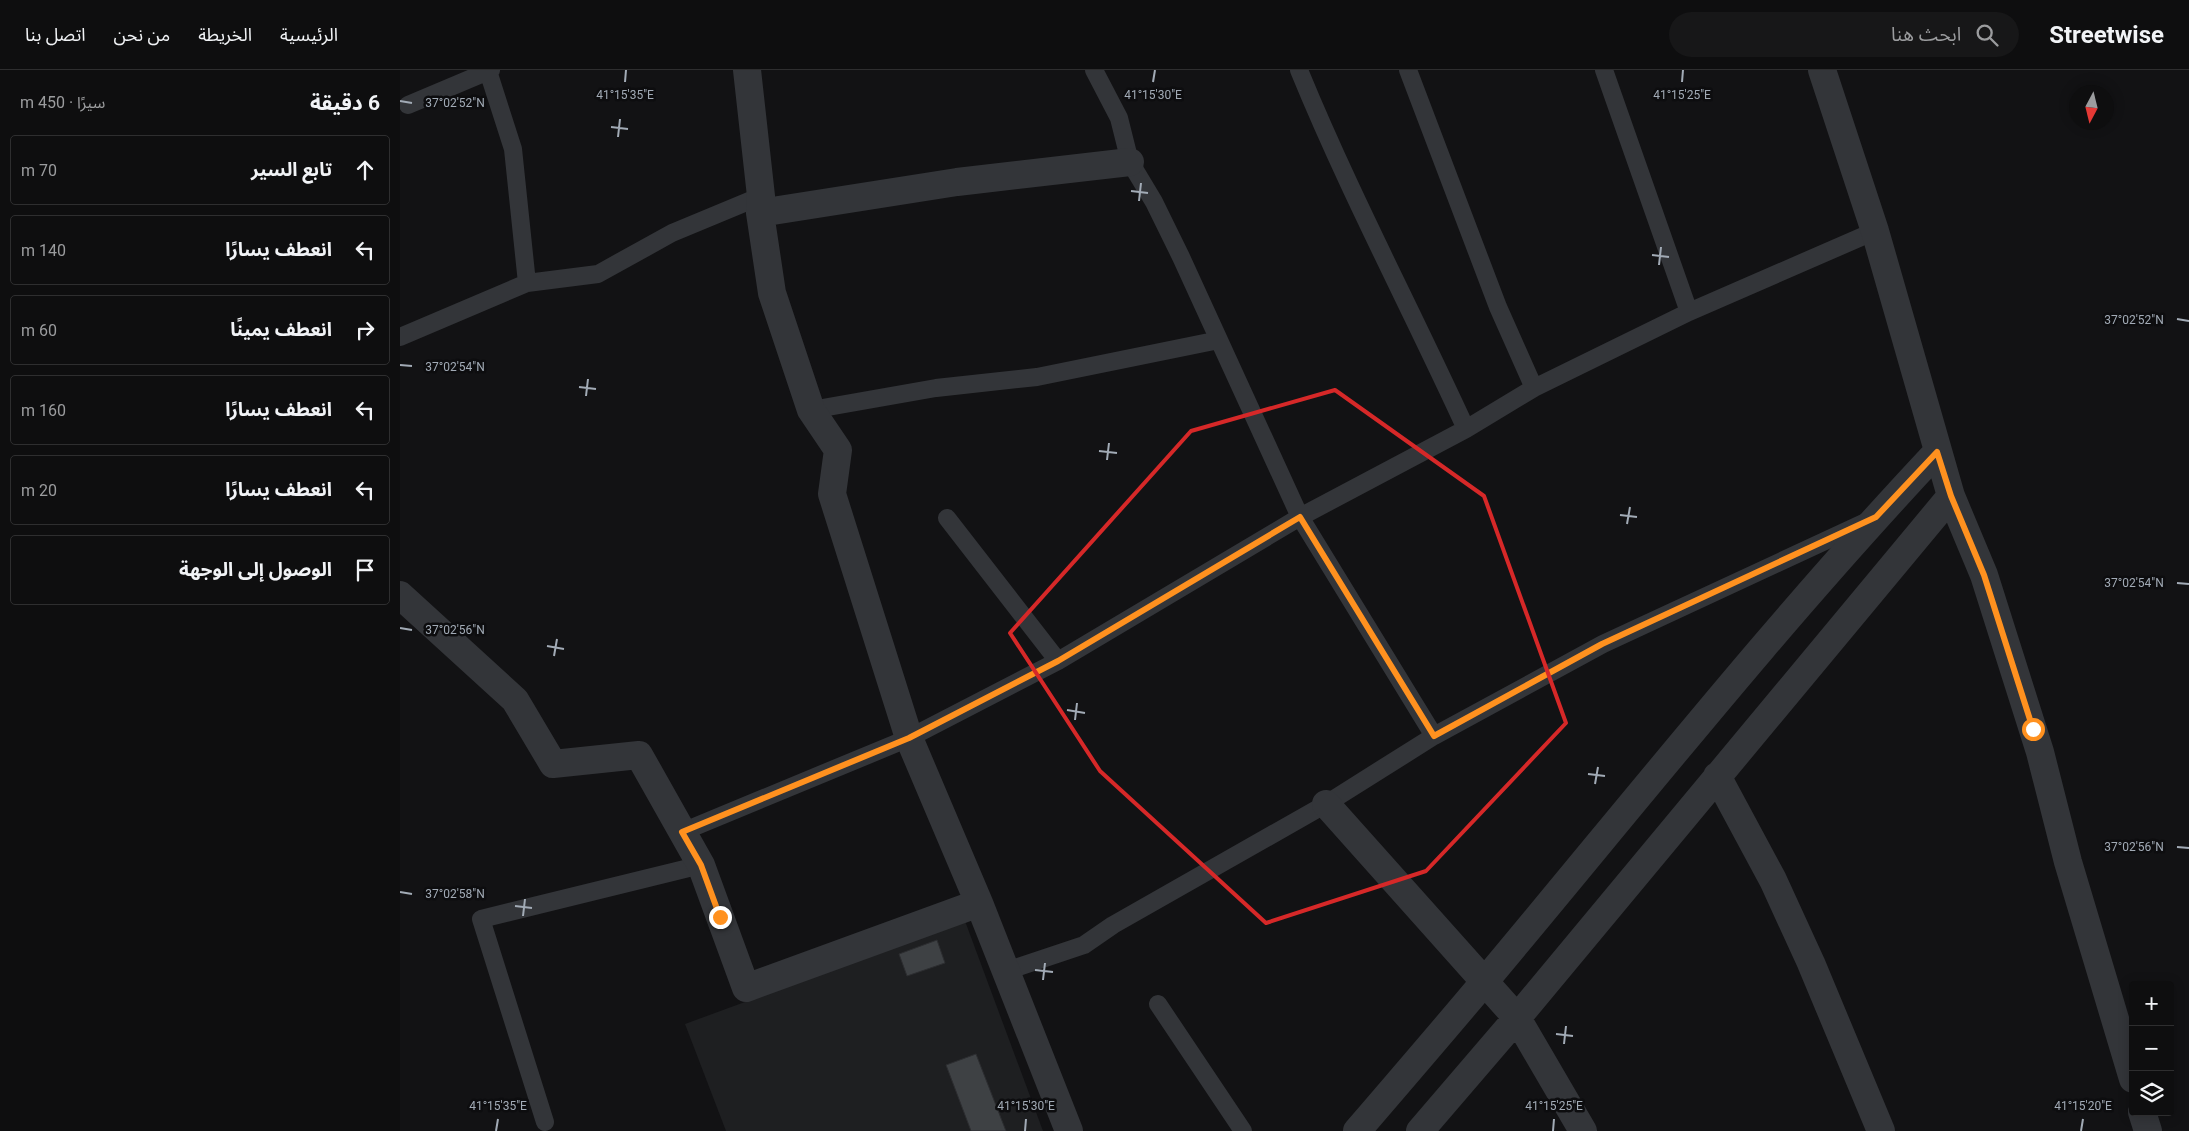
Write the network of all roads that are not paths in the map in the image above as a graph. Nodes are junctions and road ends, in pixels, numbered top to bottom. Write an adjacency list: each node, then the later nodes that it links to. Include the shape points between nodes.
1 (747, 70): 10 (street)
2 (1094, 70): 9 (lane, via 1119,118)
3 (1299, 70): 18 (lane, via 1324,130)
4 (1408, 70): 16 (lane, via 1498,307)
5 (1604, 70): 13 (lane)
6 (1822, 70): 11 (street)
7 (490, 71): 8 (lane); 12 (lane, via 513,149)
8 (408, 105)
9 (1130, 162): 10 (street); 15 (lane, via 1154,202)
10 (760, 204): 12 (lane, via 672,233 598,274); 17 (street, via 772,294)
11 (1875, 230): 13 (lane); 19 (street)
12 (527, 283): 14 (lane)
13 (1689, 312): 16 (lane)
14 (400, 337)
15 (1219, 340): 17 (lane, via 1037,377 936,388); 21 (lane)
16 (1534, 388): 18 (lane)
17 (811, 410): 27 (street, via 838,450 832,494)
18 (1466, 430): 21 (lane)
19 (1937, 452): 20 (street); 22 (street)
20 (1951, 496): 28 (street); 37 (street, via 1984,575 2040,752 2068,862)
21 (1300, 517): 25 (lane); 26 (lane)
22 (1876, 517): 26 (lane, via 1602,644); 34 (street, via 1722,694)
23 (947, 518): 25 (lane)
24 (400, 595): 30 (street, via 515,700 554,764 639,755)
25 (1058, 661): 27 (lane)
26 (1434, 736): 29 (lane)
27 (909, 738): 30 (lane); 32 (street)
28 (1717, 776): 36 (street); 45 (street, via 1773,880)
29 (1326, 804): 33 (lane, via 1113,925 1084,945); 34 (street)
30 (682, 832): 31 (street)
31 (701, 865): 32 (street, via 746,988); 39 (lane, via 481,919)
32 (979, 903): 33 (street)
33 (1006, 971): 40 (street)
34 (1485, 982): 36 (street); 42 (street)
35 (1158, 1004): 41 (lane)
36 (1517, 1018): 43 (street); 44 (street)
37 (2131, 1071)
38 (2143, 1116): 46 (street)
39 (545, 1122)
40 (1069, 1131)
41 (1243, 1131)
42 (1357, 1131)
43 (1420, 1131)
44 (1583, 1131)
45 (1881, 1131)
46 (2148, 1131)

